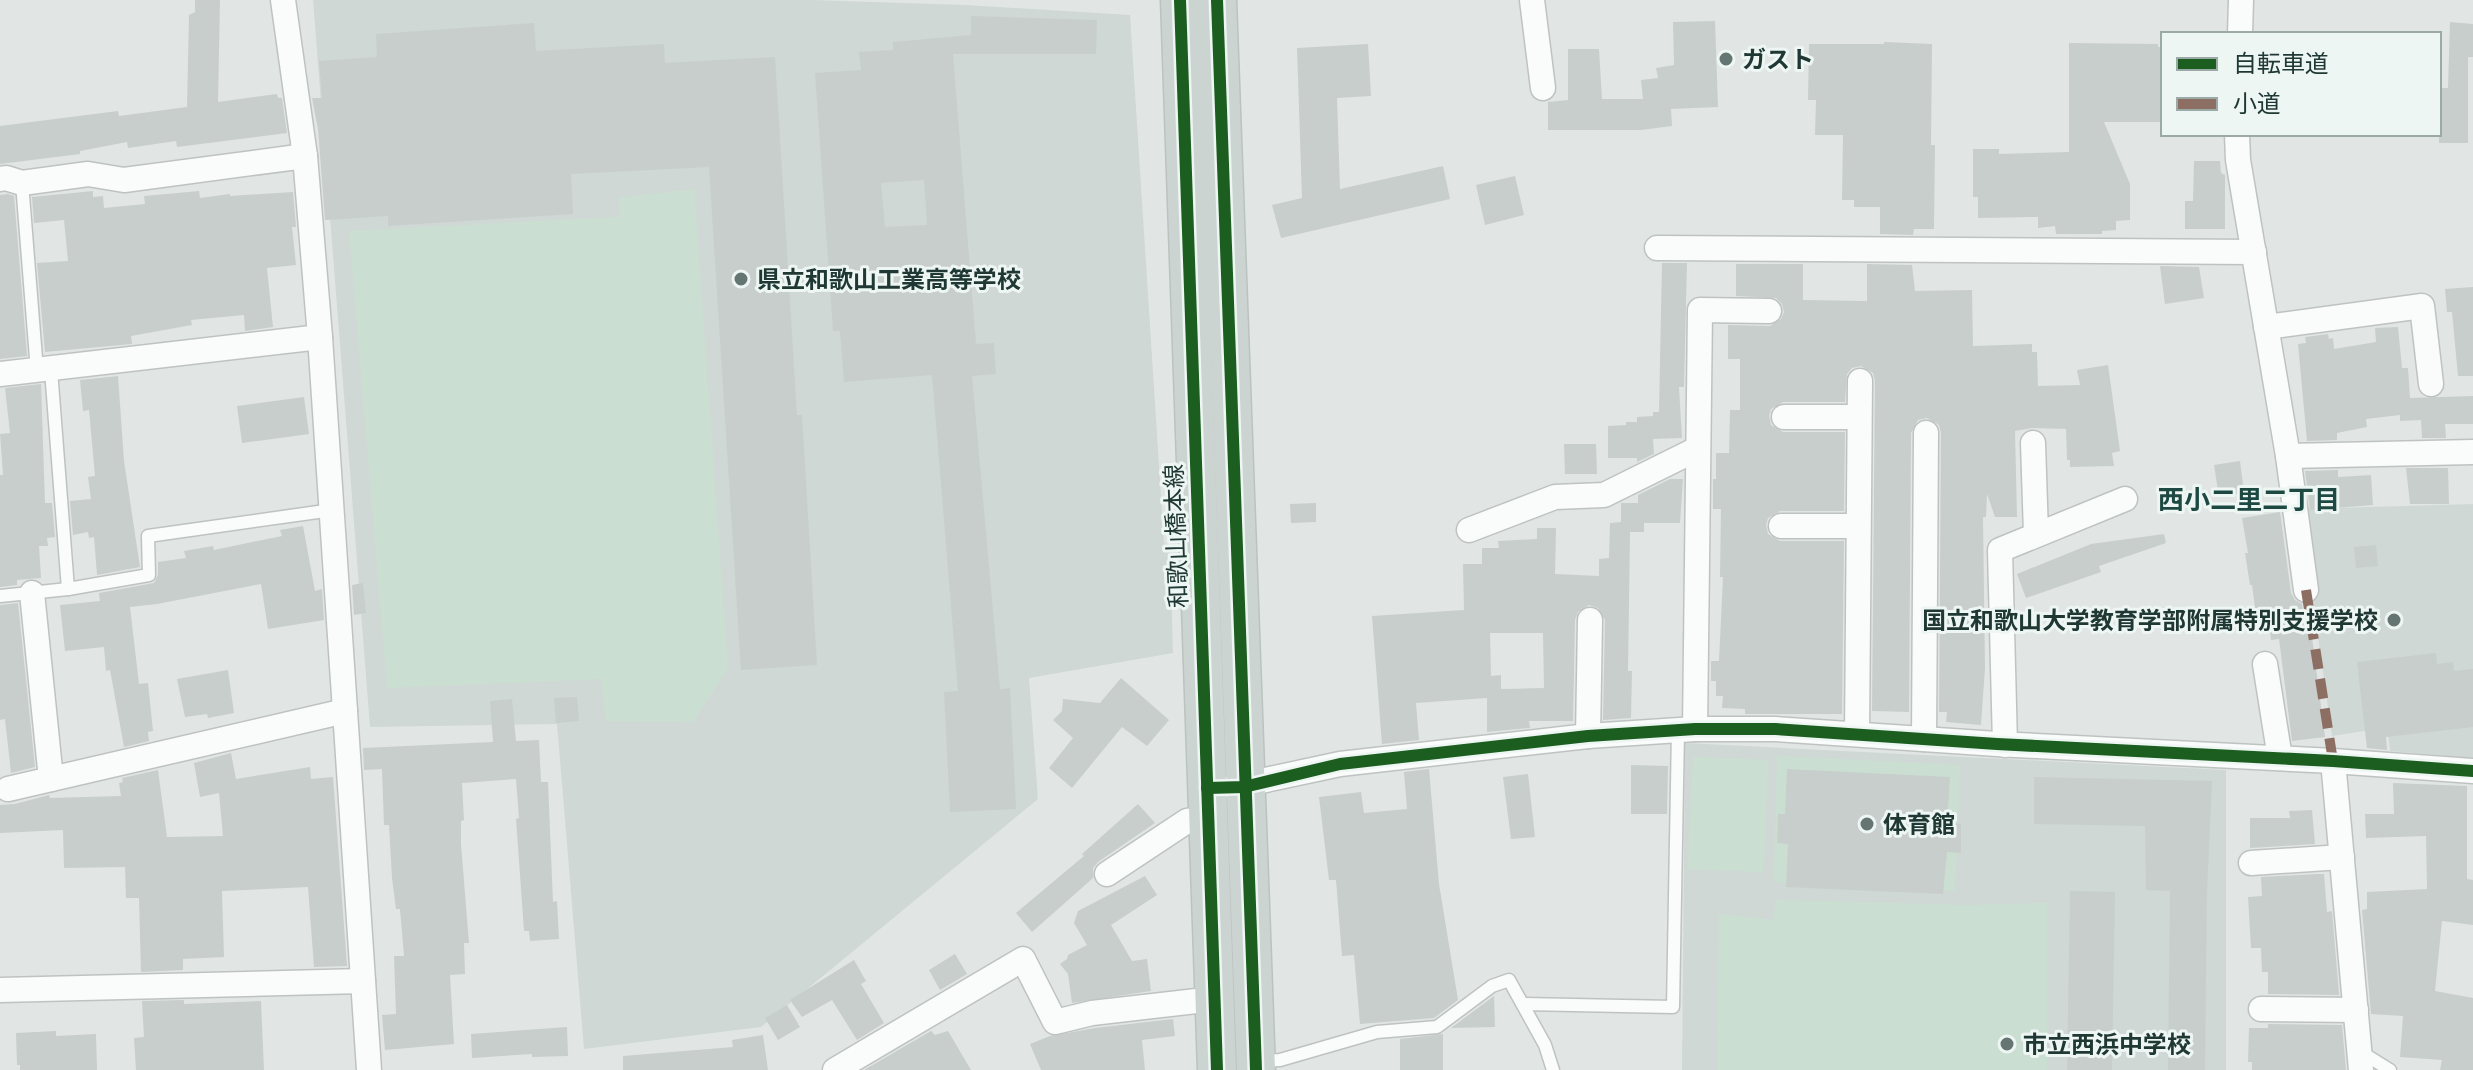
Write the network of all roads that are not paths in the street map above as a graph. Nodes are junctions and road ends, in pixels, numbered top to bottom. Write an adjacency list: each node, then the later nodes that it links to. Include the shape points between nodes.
1 (283, 0): 9 (street)
2 (1180, 0): 51 (main road, 和歌山橋本線)
3 (1217, 0): 49 (main road)
4 (1532, 0): 7 (street)
5 (2241, 0): 6 (street)
6 (2240, 32)
7 (1543, 88)
8 (2237, 136): 12 (street)
9 (305, 156): 10 (street, via 124,180 88,174); 15 (street)
10 (11, 181): 16 (lane)
11 (1657, 248): 12 (street)
12 (2254, 252): 14 (street)
13 (1769, 311): 24 (street, via 1700,310)
14 (2266, 327): 19 (street, via 2422,306); 26 (street)
15 (320, 337): 16 (street); 28 (street)
16 (44, 371): 17 (street); 33 (lane)
17 (0, 374)
18 (1860, 381): 21 (street)
19 (2431, 384)
20 (1784, 417): 21 (street)
21 (1859, 417): 30 (street)
22 (1926, 433): 43 (street)
23 (2033, 443): 32 (street)
24 (1697, 449): 31 (street, via 1604,495 1555,497); 40 (street)
25 (2473, 452): 26 (street)
26 (2288, 456): 34 (street)
27 (2125, 499): 32 (street)
28 (332, 510): 33 (lane, via 148,536 149,575); 39 (street)
29 (1781, 526): 30 (street)
30 (1858, 526): 41 (street)
31 (1469, 530)
32 (2036, 534): 44 (street, via 2000,550)
33 (68, 589): 35 (lane)
34 (2306, 590)
35 (32, 593): 36 (lane); 48 (street)
36 (0, 596)
37 (1590, 620): 42 (street)
38 (2265, 664): 45 (street)
39 (345, 711): 48 (street); 55 (street)
40 (1687, 729): 41 (street); 42 (street); 58 (lane, via 1673,1007)
41 (1857, 734): 43 (street)
42 (1588, 736): 49 (street, via 1340,764)
43 (1924, 739): 44 (street)
44 (1999, 750): 45 (street)
45 (2280, 758): 46 (street)
46 (2333, 761): 47 (street); 52 (street)
47 (2473, 771)
48 (51, 779): 50 (street)
49 (1244, 787): 51 (street); 62 (main road)
50 (8, 789)
51 (1208, 803): 54 (street); 57 (main road, 和歌山橋本線)
52 (2342, 857): 53 (street); 60 (street)
53 (2251, 863)
54 (1107, 874)
55 (363, 981): 56 (street); 63 (street)
56 (0, 990)
57 (1214, 999): 64 (street, via 1055,1022 1023,959); 65 (main road, 和歌山橋本線)
58 (1524, 1004): 62 (lane, via 1509,980 1492,986 1437,1027 1377,1032); 66 (lane)
59 (2261, 1009): 60 (street)
60 (2356, 1010): 61 (street)
61 (2361, 1061): 67 (lane)
62 (1256, 1066)
63 (369, 1070)
64 (835, 1070)
65 (1217, 1070)
66 (1553, 1070)
67 (2390, 1070)

